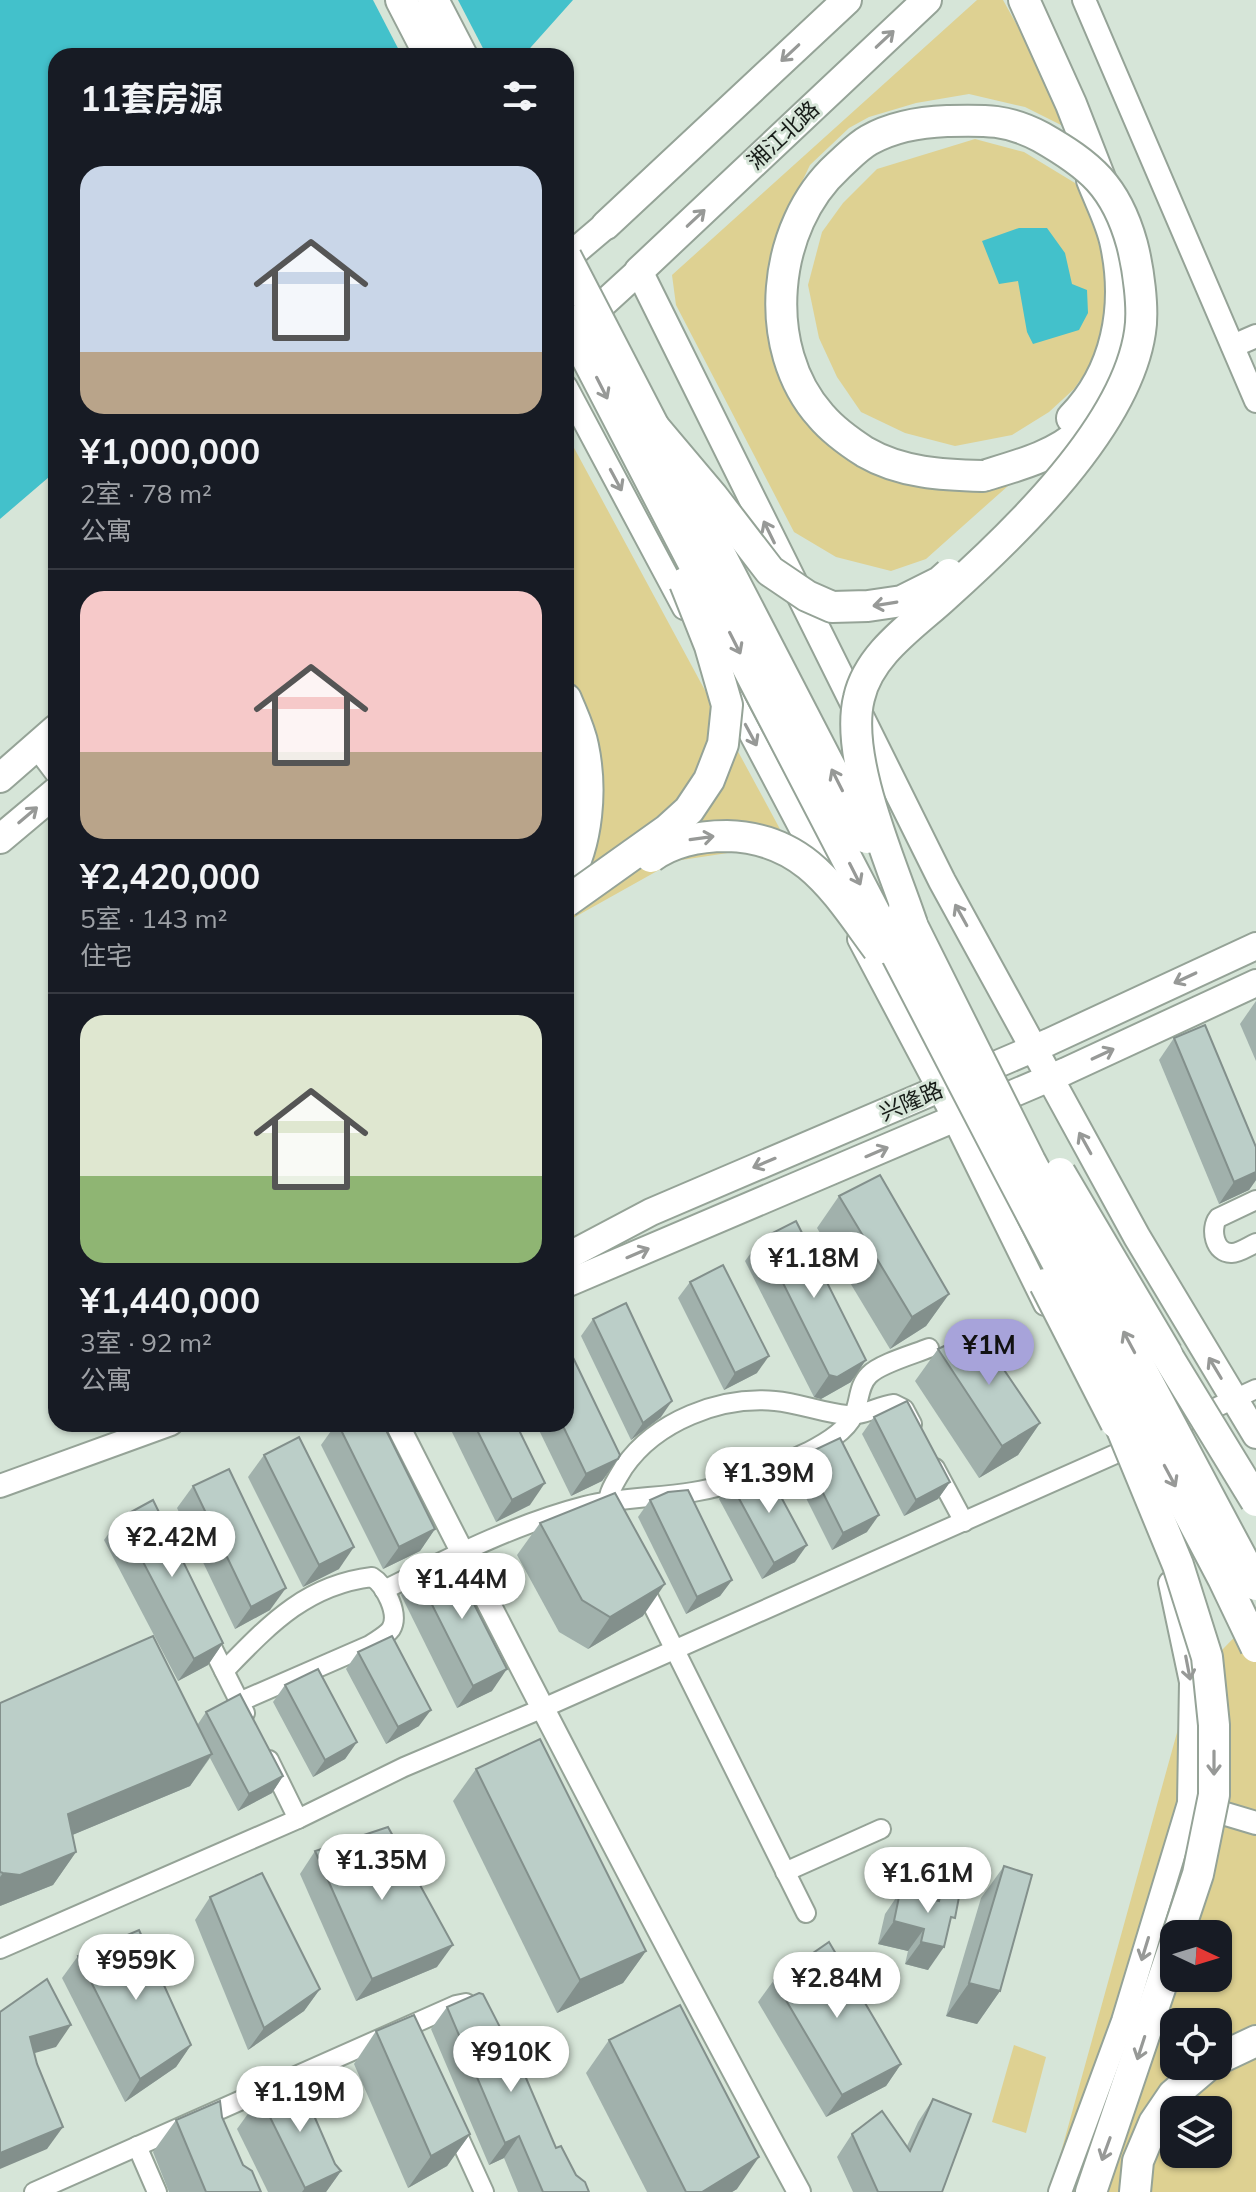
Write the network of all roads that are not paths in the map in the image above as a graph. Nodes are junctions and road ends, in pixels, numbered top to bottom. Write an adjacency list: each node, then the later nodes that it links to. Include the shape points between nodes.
1 (401, 0): 8 (highway)
2 (433, 0): 9 (highway)
3 (847, 0): 10 (main road, one-way to 10)
4 (927, 0): 12 (main road, 湘江北路, one-way to 4)
5 (1011, 0): 22 (highway, via 1116,242 1123,290 1118,335 1084,405 1053,438)
6 (1024, 0): 22 (highway, via 1129,253 1136,310 1133,336 1113,387 1083,431 1029,463)
7 (1084, 0): 17 (street)
8 (426, 48)
9 (458, 48)
10 (606, 225): 11 (main road)
11 (574, 251)
12 (639, 271): 14 (main road); 39 (main road, one-way to 12, via 942,881)
13 (574, 273): 20 (highway, bridge)
14 (574, 330)
15 (574, 333): 21 (highway, one-way to 21, bridge)
16 (1256, 336): 17 (street)
17 (1233, 346): 18 (street)
18 (1256, 401)
19 (574, 402): 41 (street, one-way to 41)
20 (654, 427): 22 (highway, one-way to 20, bridge, via 913,460 863,438 835,414 794,339 789,293 807,223 824,195 851,168 883,146 929,135 982,132 1020,143 1055,163 1081,183 1097,205 1124,261 1127,342 1092,415 1061,457 940,582 902,601 868,606 832,607 807,596 770,571); 34 (highway, one-way to 20, bridge)
21 (642, 464): 32 (highway, bridge, via 710,646 727,705 723,744 709,780 689,810); 38 (highway, one-way to 38, bridge)
22 (982, 471): 28 (highway, bridge, via 938,474 865,452 822,418 801,387 788,353 781,293 790,245 809,202 826,177 866,141 895,129 990,120 1020,126 1080,159 1110,191 1127,226 1136,260 1141,329 1131,368 1107,415 1069,470 998,546 890,644 870,674 859,697 856,741)
23 (574, 720): 31 (highway, via 584,747 587,806)
24 (46, 738): 26 (main road)
25 (574, 752): 29 (highway)
26 (0, 778)
27 (48, 799): 30 (main road, one-way to 27)
28 (875, 814): 34 (highway, bridge); 49 (highway, bridge, via 1064,1182)
29 (574, 815)
30 (0, 839)
31 (574, 862)
32 (574, 896)
33 (574, 915): 35 (highway, one-way to 35, bridge, via 658,852 698,836 753,837 795,853 818,871)
34 (912, 924): 43 (highway, bridge)
35 (869, 936): 38 (highway, bridge); 56 (highway, bridge)
36 (1256, 946): 39 (main road, 兴隆路, one-way to 39)
37 (1256, 983): 40 (main road, 兴隆路, one-way to 37)
38 (932, 1023): 43 (highway, bridge)
39 (1034, 1048): 40 (main road); 41 (main road, 兴隆路)
40 (1050, 1078): 42 (main road, 兴隆路); 50 (main road, one-way to 40, via 1137,1237)
41 (939, 1089): 42 (street); 46 (main road, 兴隆路, one-way to 46, via 651,1212)
42 (954, 1119): 47 (main road, 兴隆路, one-way to 42); 55 (street)
43 (1020, 1167): 49 (highway, bridge); 56 (highway, bridge); 64 (highway, one-way to 43, bridge); 67 (highway, one-way to 67, bridge)
44 (1256, 1200): 45 (street, via 1218,1218 1213,1231 1224,1252)
45 (1256, 1243)
46 (574, 1253)
47 (574, 1281)
48 (929, 1348): 51 (street, via 872,1371)
49 (1167, 1354): 59 (highway, bridge)
50 (1245, 1394): 54 (main road); 55 (street)
51 (854, 1414): 58 (street, via 835,1436 809,1452 726,1485); 58 (street, via 774,1401 717,1404 695,1412 633,1454); 60 (street, via 901,1405)
52 (149, 1432): 57 (street)
53 (401, 1432): 62 (street)
54 (1256, 1435)
55 (1117, 1453): 60 (street); 72 (street, one-way to 72, via 1174,1594 1191,1682)
56 (1143, 1476): 78 (highway, one-way to 78, bridge, via 1207,1657 1214,1725 1214,1795)
57 (0, 1486)
58 (608, 1501): 61 (street); 62 (street)
59 (1256, 1501)
60 (964, 1522): 68 (street)
61 (618, 1536)
62 (462, 1552): 65 (street); 71 (street)
63 (632, 1564): 68 (street)
64 (1256, 1585)
65 (384, 1590): 69 (street, via 372,1577 306,1597 253,1639); 70 (street, via 393,1613 393,1627 385,1635)
66 (196, 1615): 69 (street)
67 (1256, 1647)
68 (674, 1649): 71 (street); 76 (street)
69 (224, 1671): 70 (street)
70 (239, 1702): 73 (street)
71 (541, 1709): 73 (street); 90 (street)
72 (1189, 1803): 74 (street); 91 (street, one-way to 91, via 1123,2021)
73 (298, 1819): 79 (street)
74 (1256, 1823)
75 (881, 1829): 76 (street)
76 (785, 1872): 77 (street)
77 (806, 1913)
78 (1183, 1920)
79 (0, 1949)
80 (1160, 1990): 92 (highway, one-way to 92)
81 (479, 2013): 86 (street, via 476,2006 463,2002 411,2033 280,2091)
82 (1256, 2041): 83 (highway)
83 (1232, 2052)
84 (1191, 2080): 93 (highway, via 1154,2123 1138,2161)
85 (446, 2109): 89 (street)
86 (137, 2146): 87 (street); 88 (street)
87 (34, 2192)
88 (157, 2192)
89 (484, 2192)
90 (799, 2192)
91 (1060, 2192)
92 (1091, 2192)
93 (1135, 2192)

